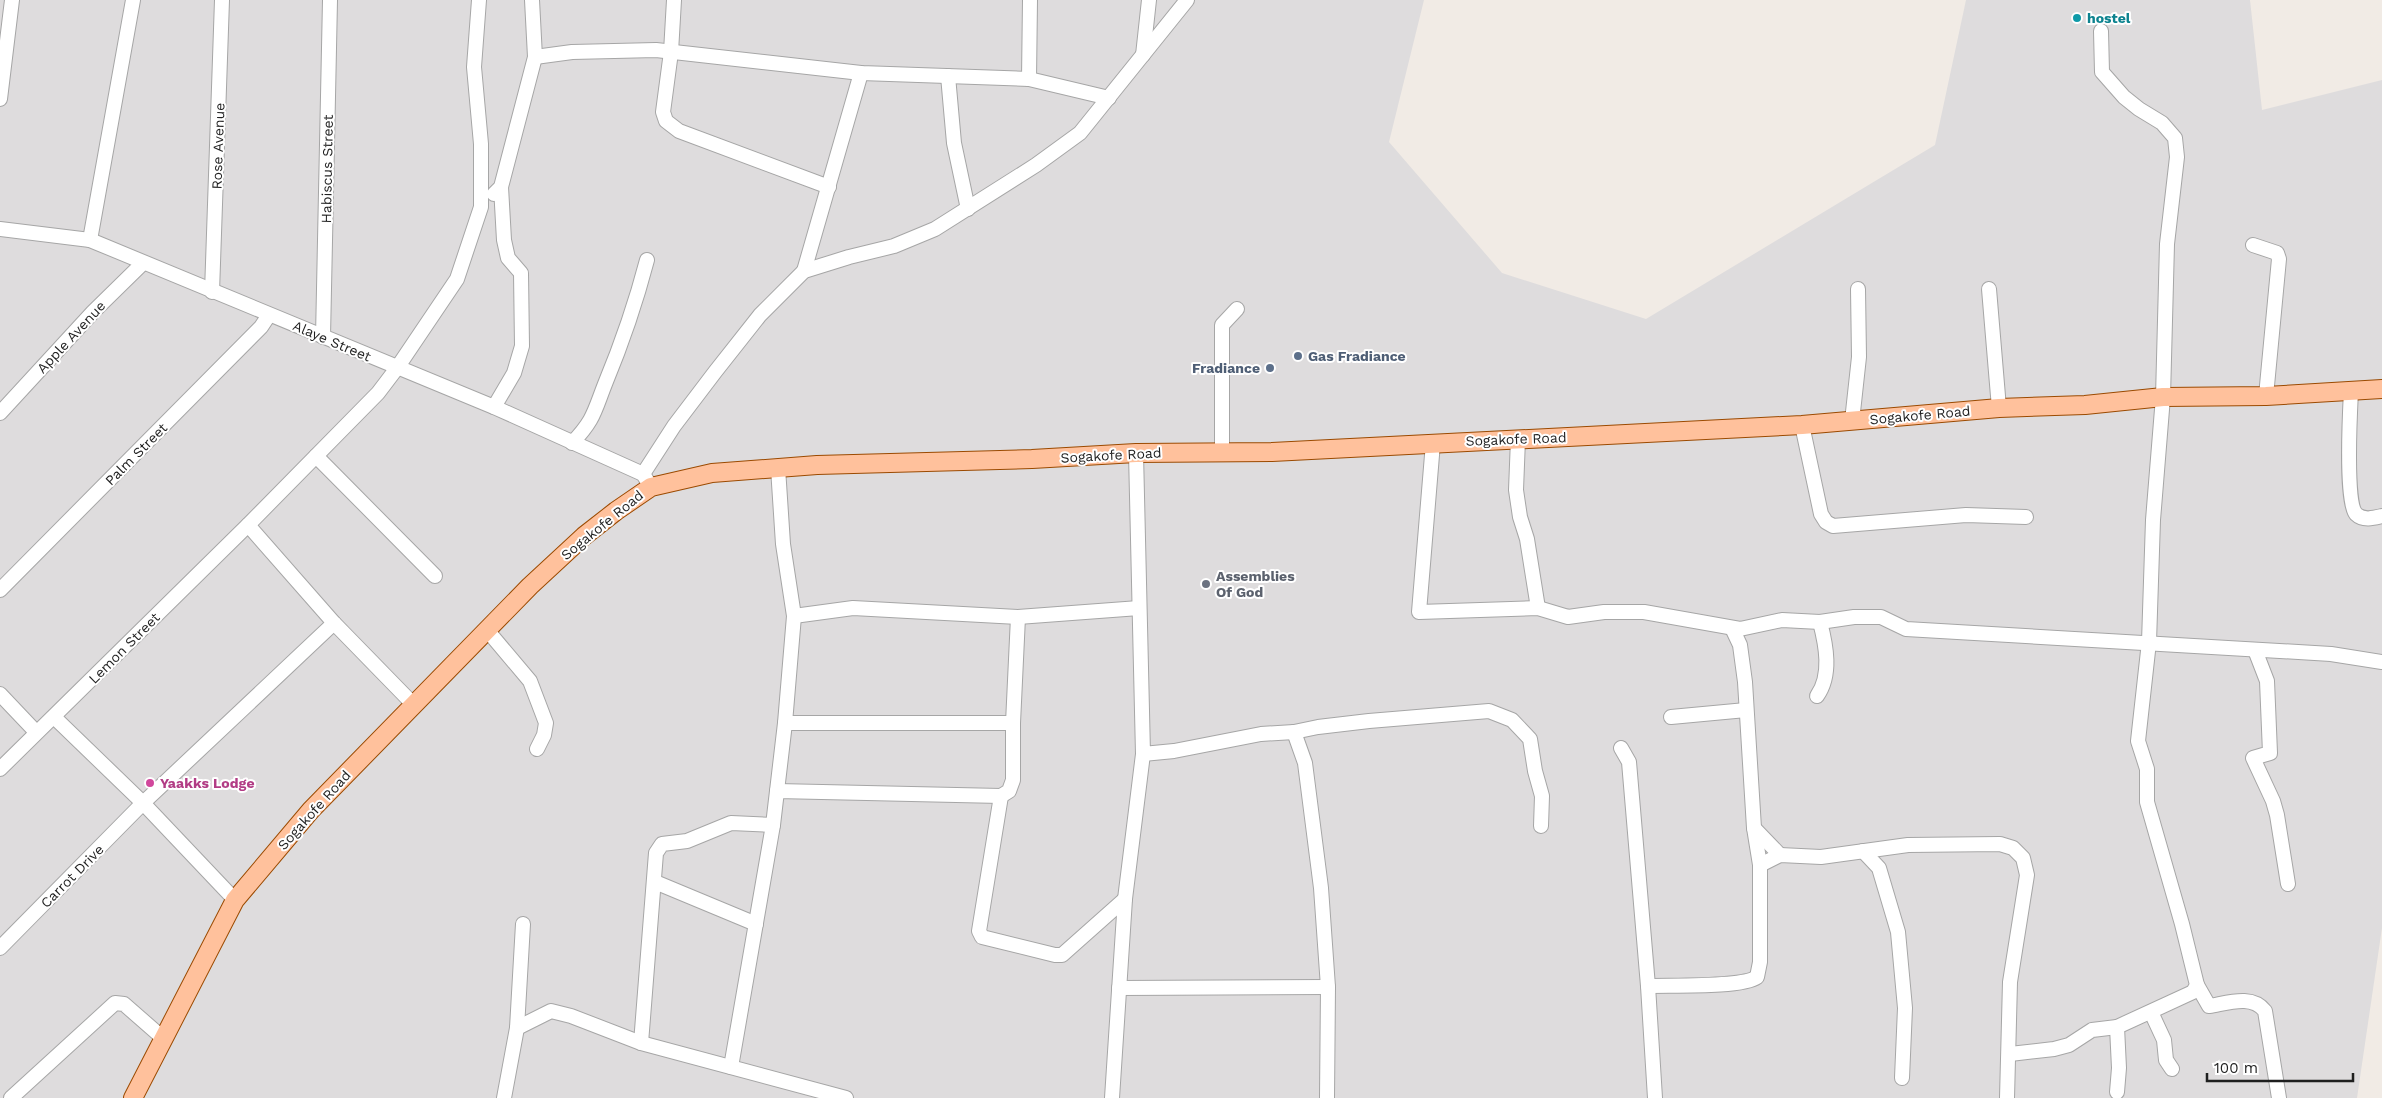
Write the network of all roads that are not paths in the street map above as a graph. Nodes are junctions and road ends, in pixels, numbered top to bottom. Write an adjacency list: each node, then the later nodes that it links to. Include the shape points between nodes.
1 (12, 0): 19 (street)
2 (133, 0): 25 (street)
3 (222, 0): 32 (street, Rose Avenue)
4 (330, 0): 35 (street, Habiscus Street)
5 (479, 0): 22 (street, via 474,67 481,144)
6 (674, 0): 12 (street)
7 (1030, 0): 17 (street)
8 (1149, 0): 13 (street)
9 (1187, 0): 13 (street)
10 (530, 3): 14 (street)
11 (2101, 31): 40 (street, via 2102,72 2139,109 2162,123 2175,138 2177,157 2167,244)
12 (671, 52): 14 (street, via 572,52); 15 (street); 21 (street, via 663,112 666,121 680,131)
13 (1143, 56): 18 (street)
14 (535, 57): 20 (street)
15 (861, 73): 16 (street); 21 (street)
16 (948, 76): 17 (street); 23 (street, via 954,143)
17 (1029, 79): 18 (street)
18 (1109, 98): 23 (street, via 1080,133)
19 (0, 99)
20 (501, 187): 22 (street); 41 (street, via 508,258 521,273 522,346 514,373)
21 (829, 187): 29 (street)
22 (481, 207): 36 (street, Lemon Street, via 457,280)
23 (968, 208): 29 (street, via 935,229 894,246)
24 (0, 229): 25 (street, Alaye Street)
25 (90, 240): 28 (street, Alaye Street)
26 (2253, 245): 39 (street, via 2277,253 2279,259)
27 (647, 260): 48 (street, via 620,351 596,412 587,428)
28 (143, 263): 32 (street, Alaye Street); 43 (street, Apple Avenue)
29 (804, 271): 53 (street, via 760,316 674,426)
30 (1858, 289): 44 (street, via 1859,357)
31 (1989, 289): 42 (street)
32 (212, 292): 34 (street, Alaye Street)
33 (1237, 309): 49 (street, via 1222,325)
34 (269, 315): 35 (street, Alaye Street); 58 (street, Palm Street, via 262,327)
35 (323, 337): 36 (street, Alaye Street)
36 (397, 368): 41 (street, Alaye Street); 51 (street, Lemon Street, via 378,393)
37 (2382, 389): 38 (main road, Sogakofe Road)
38 (2351, 391): 39 (main road, Sogakofe Road); 54 (street, via 2349,475 2353,509 2357,515 2367,519)
39 (2266, 396): 40 (main road, Sogakofe Road)
40 (2163, 397): 42 (main road, Sogakofe Road, via 2085,406); 67 (street)
41 (494, 407): 48 (street, Alaye Street)
42 (1999, 408): 44 (main road, Sogakofe Road)
43 (0, 413)
44 (1852, 422): 45 (main road, Sogakofe Road)
45 (1802, 425): 46 (main road, Sogakofe Road); 55 (street, via 1821,514 1833,526 1966,516)
46 (1518, 439): 47 (main road, Sogakofe Road); 60 (street, via 1516,490)
47 (1433, 442): 49 (main road, Sogakofe Road); 60 (street, via 1419,612)
48 (572, 443): 53 (street, Alaye Street)
49 (1222, 452): 50 (main road, Sogakofe Road)
50 (1136, 453): 52 (main road, Sogakofe Road); 59 (street)
51 (316, 456): 56 (street, Lemon Street); 57 (street)
52 (778, 468): 53 (main road, Sogakofe Road); 61 (street, via 784,553)
53 (647, 481): 66 (main road, Sogakofe Road, via 530,586)
54 (2382, 516)
55 (2026, 517)
56 (248, 525): 64 (street); 74 (street, Lemon Street)
57 (435, 576)
58 (0, 590)
59 (1139, 608): 62 (street); 82 (street)
60 (1538, 608): 65 (street, via 1568,617 1604,612 1644,612)
61 (794, 616): 62 (street, via 852,608); 76 (street)
62 (1018, 617): 77 (street)
63 (1820, 622): 65 (street, via 1782,620); 67 (street, via 1881,617 1906,629); 71 (street, via 1825,641 1825,684)
64 (334, 623): 72 (street); 86 (street, Carrot Drive)
65 (1732, 628): 73 (street, via 1740,645)
66 (487, 630): 72 (main road, Sogakofe Road); 81 (street, via 530,681 546,723)
67 (2149, 642): 68 (street); 101 (street, via 2138,741 2147,769 2147,802)
68 (2255, 650): 69 (street, via 2331,654); 94 (street, via 2267,681 2270,753 2253,758 2273,800)
69 (2382, 662)
70 (0, 694): 78 (street)
71 (1817, 696)
72 (413, 704): 96 (main road, Sogakofe Road, via 311,810)
73 (1746, 710): 75 (street); 89 (street)
74 (54, 717): 78 (street, Lemon Street); 86 (street)
75 (1671, 717)
76 (785, 723): 77 (street); 84 (street)
77 (1013, 723): 85 (street, via 1013,780 1009,791)
78 (36, 732): 83 (street, Lemon Street)
79 (1294, 732): 82 (street, via 1261,734); 88 (street, via 1407,718 1497,713 1512,720 1530,740 1542,796); 102 (street, via 1305,763 1321,888)
80 (1621, 748): 100 (street, via 1629,762)
81 (537, 749)
82 (1143, 754): 95 (street)
83 (0, 769)
84 (776, 791): 85 (street); 87 (street)
85 (1001, 796): 95 (street, via 979,931 982,937 1055,956 1062,955)
86 (143, 803): 96 (street); 99 (street, Carrot Drive)
87 (773, 825): 93 (street, via 731,824 687,841 662,844 656,853); 98 (street)
88 (1541, 826)
89 (1754, 828): 91 (street); 92 (street)
90 (1863, 851): 91 (street, via 1821,857); 109 (street, via 1931,844 1991,844 2013,848 2022,858 2027,875 2010,982); 112 (street, via 1879,868 1898,932 1905,1008)
91 (1780, 855): 92 (street)
92 (1760, 865): 100 (street, via 1760,962 1757,977 1751,981 1721,984)
93 (655, 882): 98 (street); 108 (street)
94 (2288, 884)
95 (1125, 899): 103 (street)
96 (235, 900): 107 (main road, Sogakofe Road)
97 (523, 924): 106 (street)
98 (756, 924): 110 (street)
99 (0, 948)
100 (1648, 986): 120 (street)
101 (2197, 986): 104 (street, via 2194,992); 122 (street, via 2209,1006 2250,1000 2260,1004 2265,1012)
102 (1328, 987): 103 (street); 119 (street)
103 (1119, 988): 118 (street)
104 (2151, 1012): 105 (street); 111 (street, via 2164,1040 2166,1060)
105 (2117, 1027): 109 (street, via 2092,1030 2054,1049); 113 (street)
106 (517, 1028): 108 (street, via 551,1011); 116 (street)
107 (164, 1039): 114 (street, via 124,1004 115,1003); 115 (main road, Sogakofe Road)
108 (641, 1043): 110 (street)
109 (2010, 1054): 121 (street)
110 (731, 1067): 117 (street)
111 (2172, 1069)
112 (1902, 1078)
113 (2117, 1092)
114 (11, 1098)
115 (133, 1098)
116 (504, 1098)
117 (846, 1098)
118 (1112, 1098)
119 (1327, 1098)
120 (1655, 1098)
121 (2008, 1098)
122 (2279, 1098)

